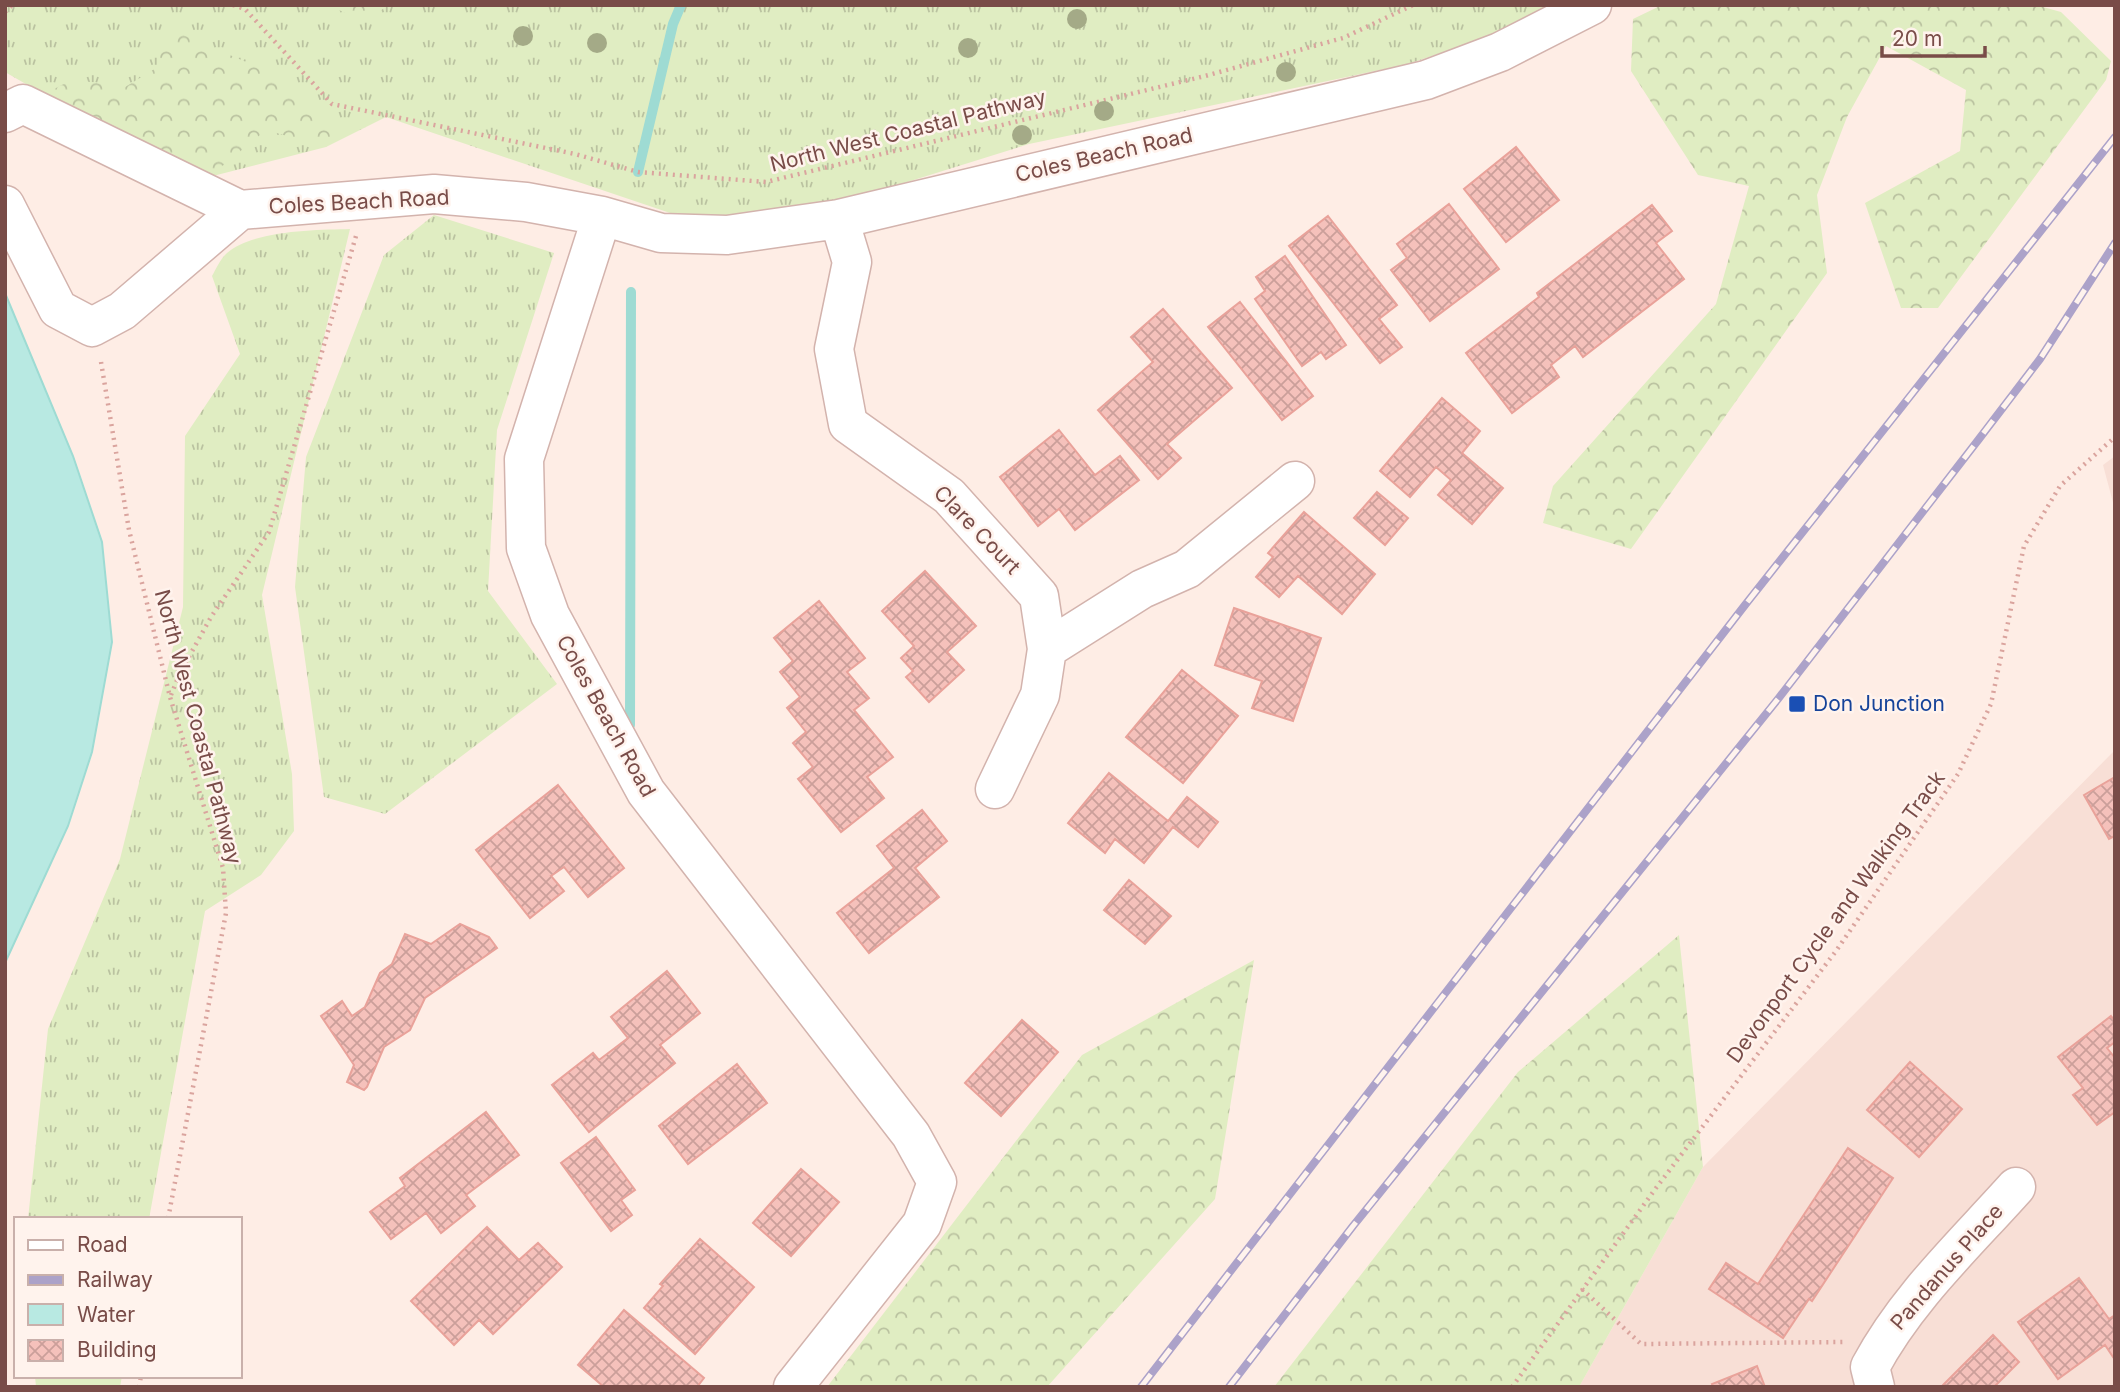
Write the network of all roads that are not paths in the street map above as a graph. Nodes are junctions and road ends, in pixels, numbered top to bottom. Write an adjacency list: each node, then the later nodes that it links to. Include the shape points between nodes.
1 (1592, 5): 6 (street, Coles Beach Road, via 1500,52 1426,80)
2 (5, 113): 4 (street, Coles Beach Road, via 23,104)
3 (5, 205): 4 (street, Coles Beach Road, via 58,309 92,327 122,311)
4 (240, 210): 5 (street, Coles Beach Road, via 434,194 526,202)
5 (602, 216): 6 (street, Coles Beach Road, via 662,233 727,235); 11 (street, Coles Beach Road, via 524,459 526,548 550,615 646,792 911,1135 937,1182 922,1224)
6 (839, 219): 8 (street, Clare Court, via 852,262 834,349 848,424 949,496 1039,596)
7 (1295, 481): 8 (street, via 1186,569 1142,589)
8 (1047, 649): 9 (street, Clare Court, via 1040,695)
9 (995, 789)
10 (2016, 1187): 12 (street, Pandanus Place, via 1912,1303 1884,1342 1870,1367)
11 (793, 1387)
12 (1875, 1387)

